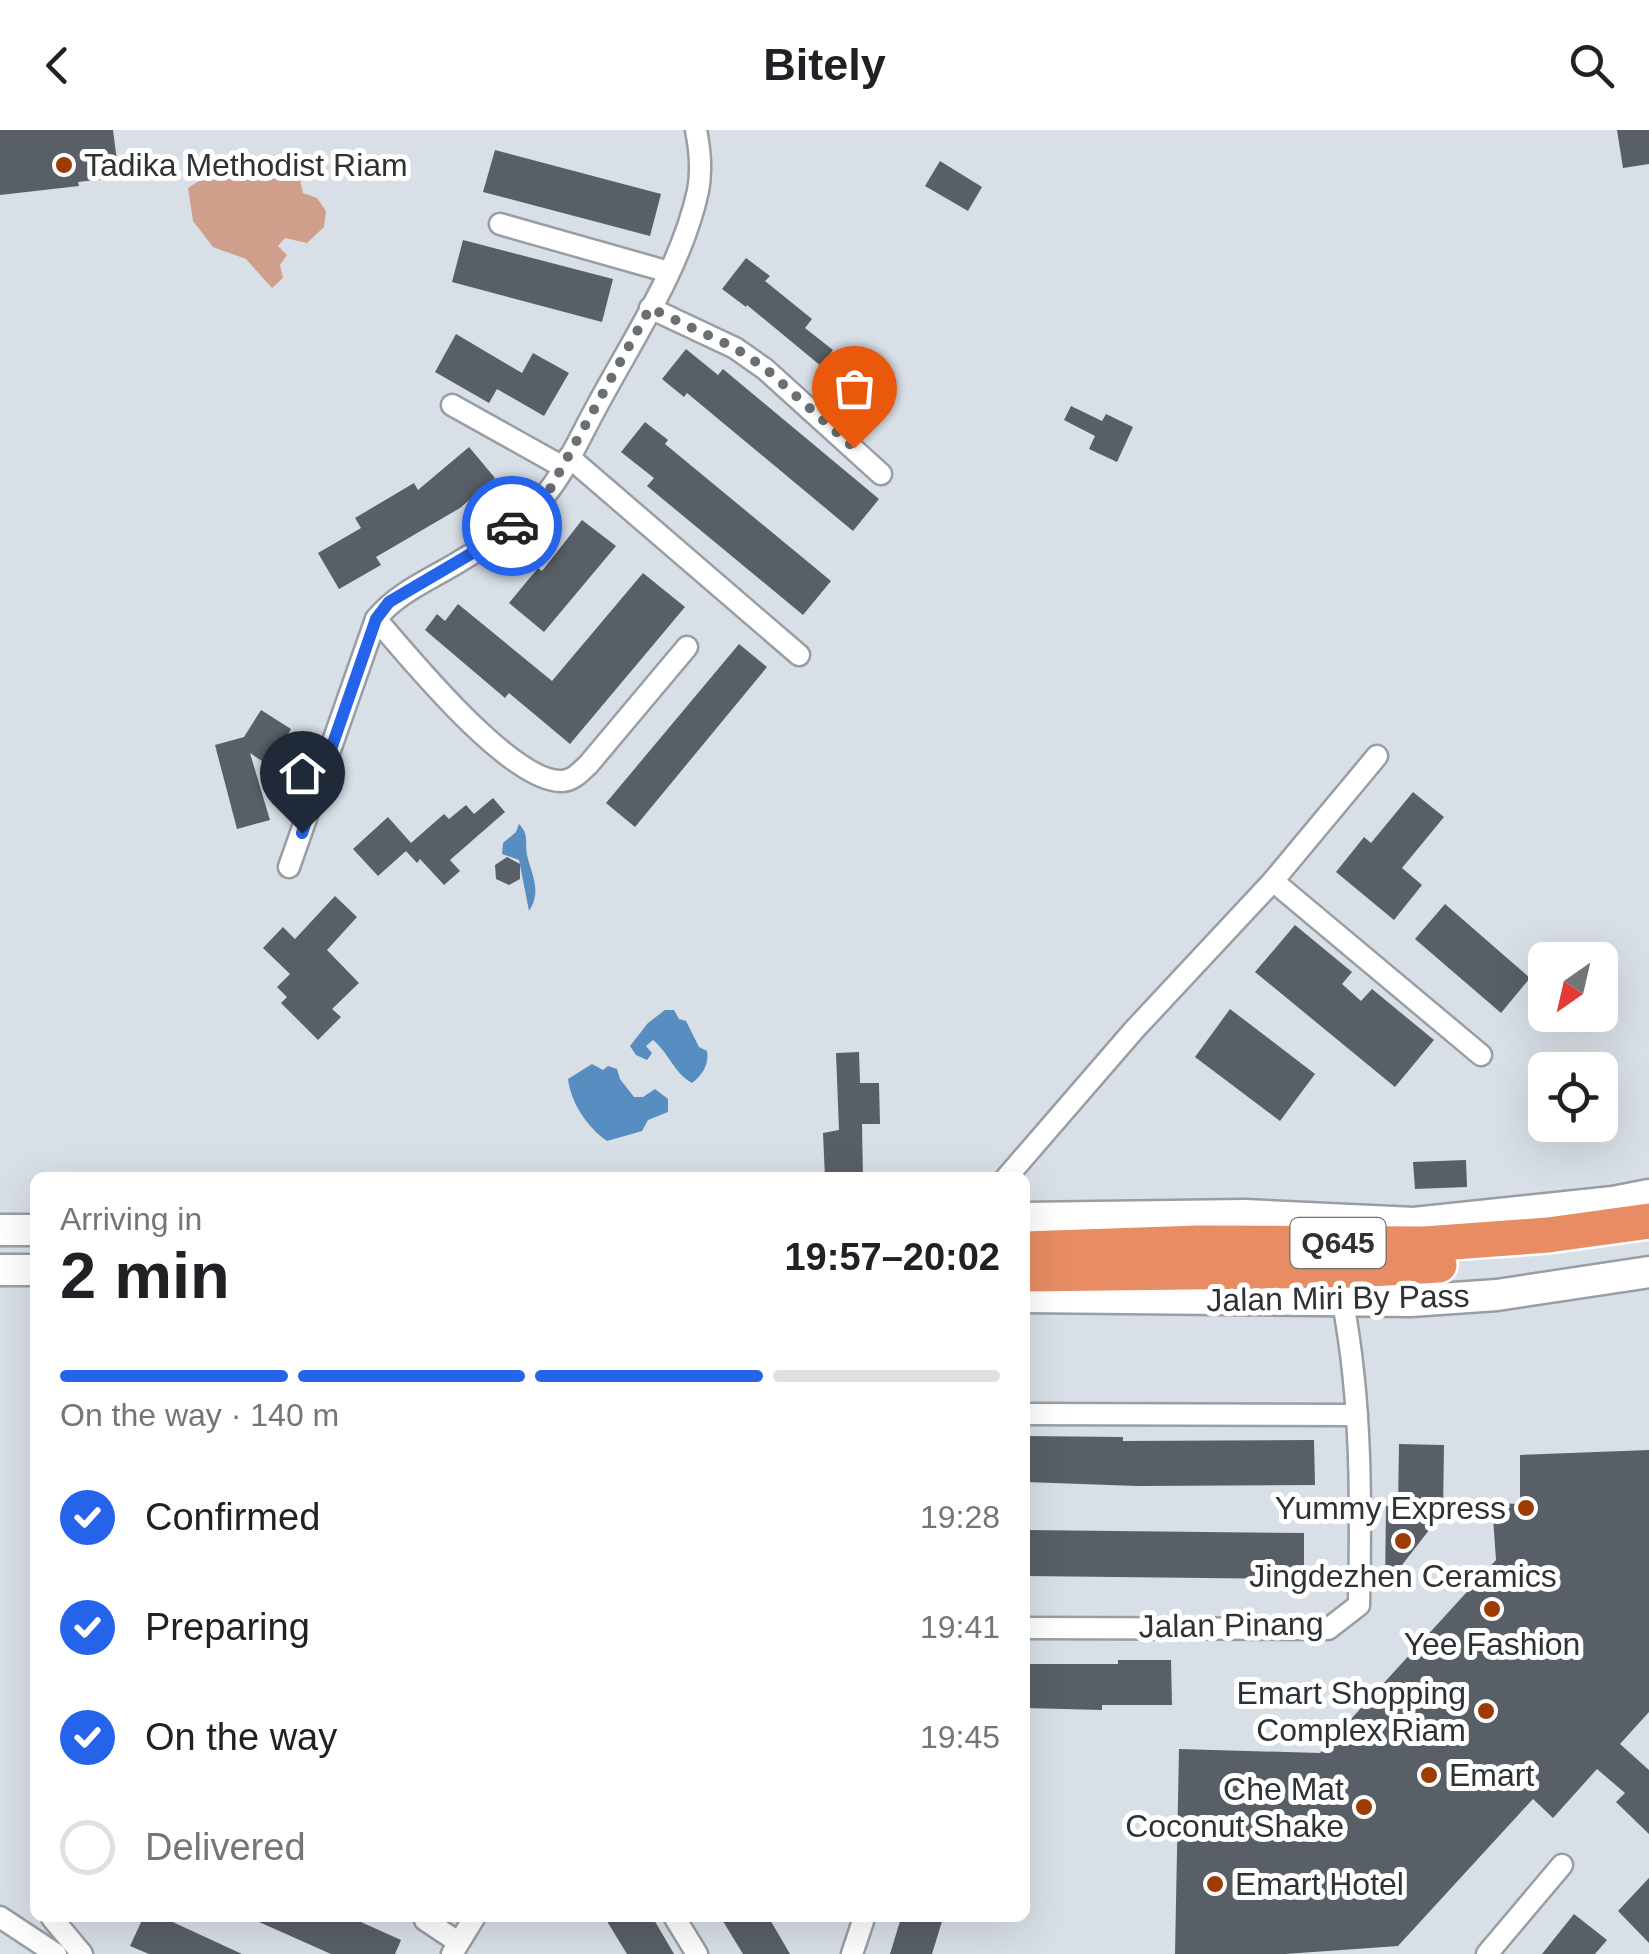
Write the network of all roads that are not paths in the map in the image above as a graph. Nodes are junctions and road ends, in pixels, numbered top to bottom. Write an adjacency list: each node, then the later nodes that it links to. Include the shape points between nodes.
1 (696, 130): 3 (street, via 698,189)
2 (500, 224): 3 (street)
3 (670, 272): 4 (street)
4 (650, 308): 6 (street); 7 (street, via 765,368)
5 (452, 405): 6 (street)
6 (566, 462): 8 (street, via 535,507 496,539 389,602); 10 (street)
7 (882, 474)
8 (376, 619): 9 (street, via 442,695 516,763 561,781 588,765); 12 (street)
9 (687, 647)
10 (800, 655)
11 (1376, 756): 13 (street)
12 (290, 867)
13 (1273, 882): 14 (street); 15 (street)
14 (1481, 1055)
15 (1011, 1172)
16 (1649, 1195): 17 (main road, Q645, via 1414,1223 1244,1215)
17 (1030, 1218)
18 (1649, 1221): 22 (highway, Q645, via 1425,1244)
19 (0, 1230): 20 (main road)
20 (30, 1230)
21 (1649, 1245): 26 (highway, Q645, via 1353,1270)
22 (1030, 1249)
23 (0, 1270): 24 (main road)
24 (30, 1270)
25 (1649, 1272): 28 (main road, Jalan Miri By Pass / Q645, via 1497,1295)
26 (1030, 1274)
27 (1030, 1297): 28 (main road, Jalan Miri By Pass / Q645)
28 (1343, 1302): 30 (street, Jalan Pinang)
29 (1030, 1414): 30 (street)
30 (1358, 1415): 31 (street, Jalan Pinang, via 1359,1606 1336,1625)
31 (1030, 1628)
32 (1562, 1865): 44 (street)
33 (0, 1917): 40 (street)
34 (55, 1922): 41 (street)
35 (427, 1922): 39 (street)
36 (471, 1922): 39 (street)
37 (677, 1922): 42 (street)
38 (863, 1922): 43 (street)
39 (455, 1948)
40 (56, 1954)
41 (82, 1954)
42 (697, 1954)
43 (852, 1954)
44 (1487, 1954)

